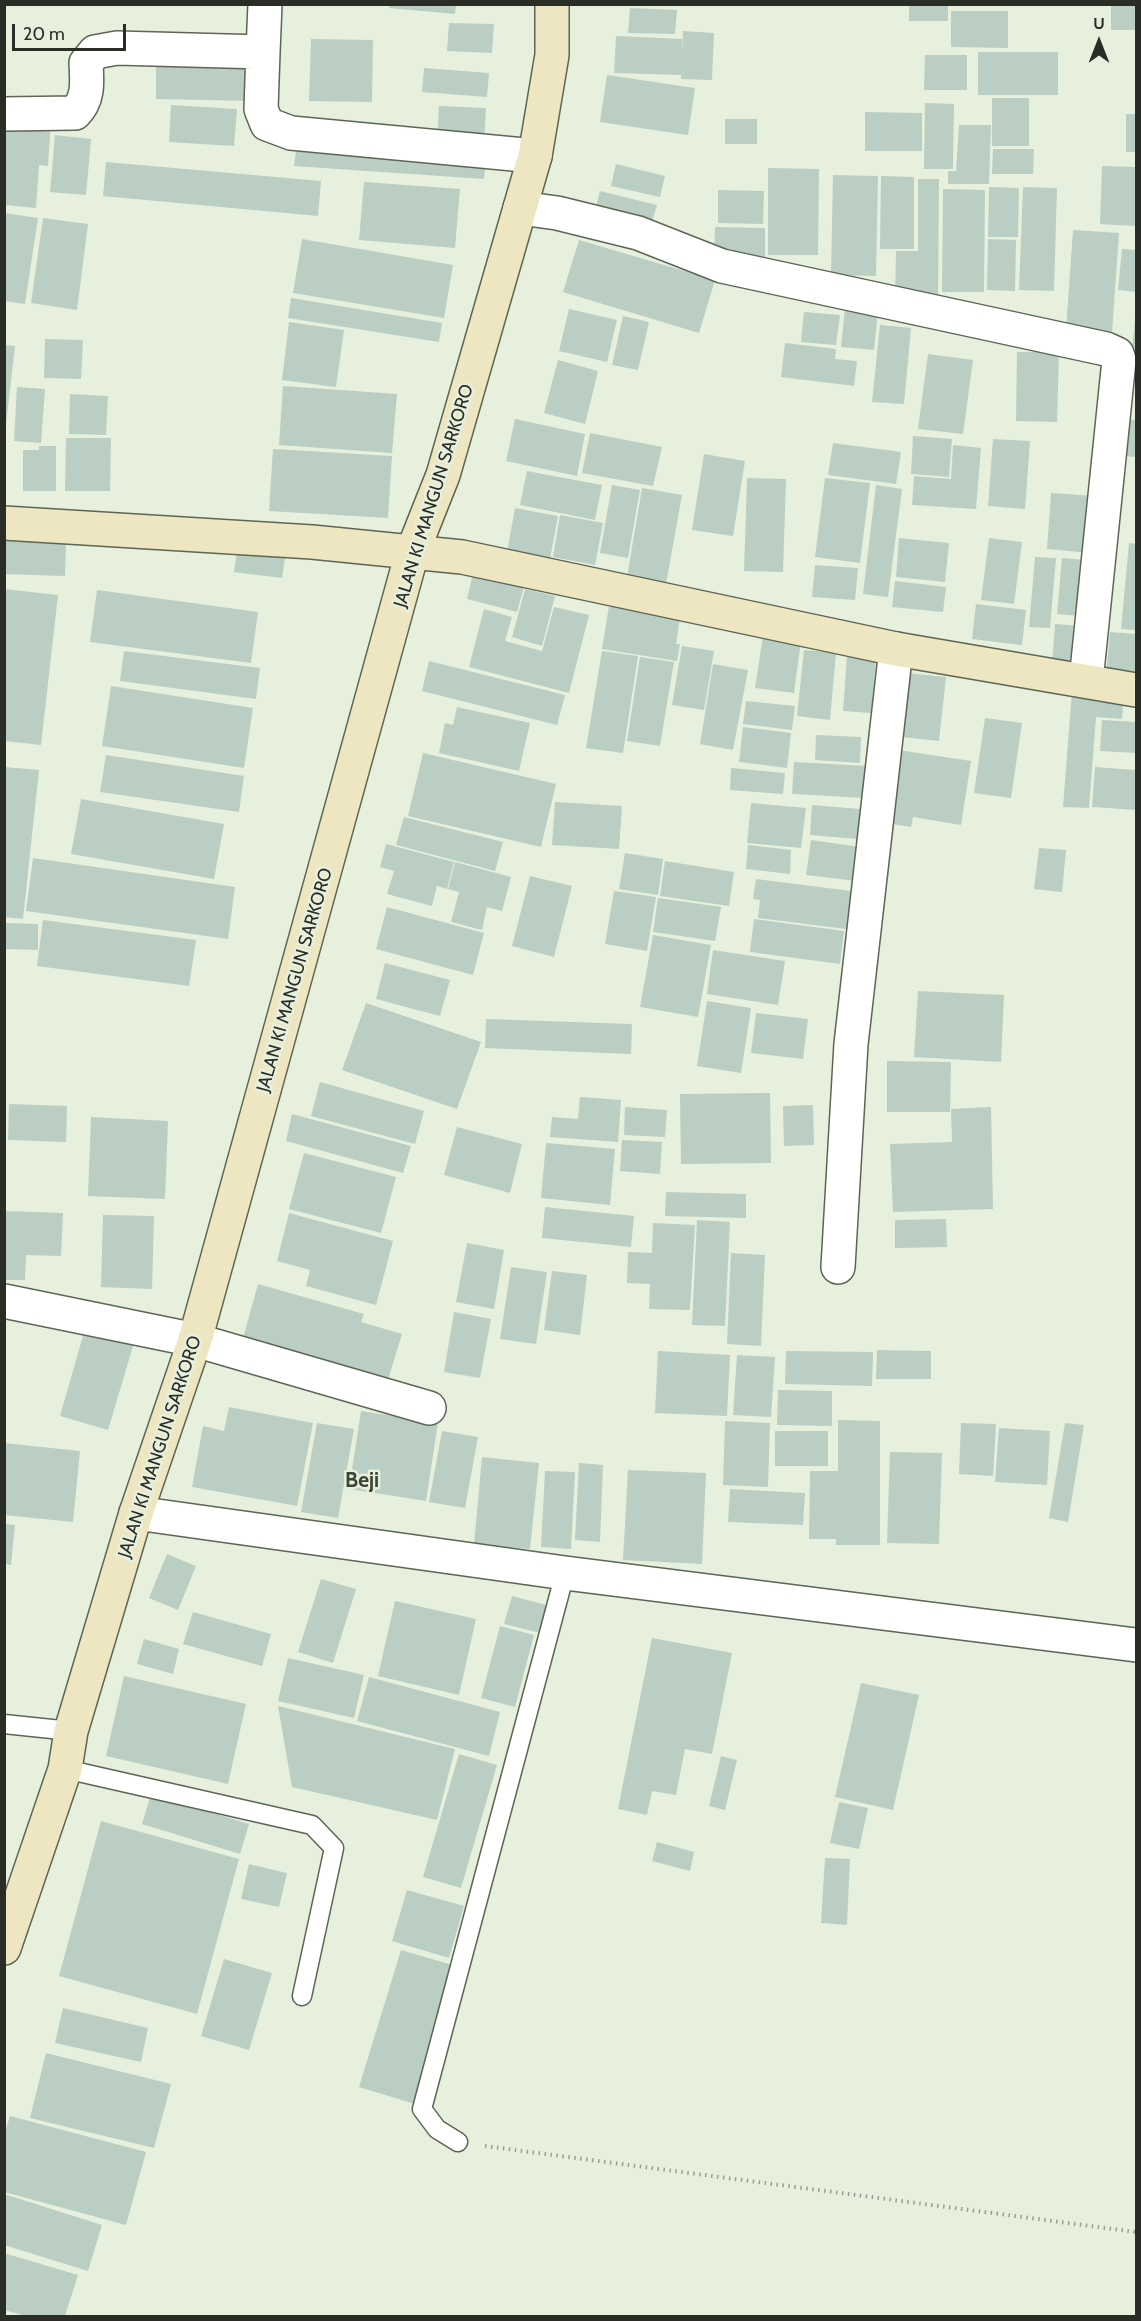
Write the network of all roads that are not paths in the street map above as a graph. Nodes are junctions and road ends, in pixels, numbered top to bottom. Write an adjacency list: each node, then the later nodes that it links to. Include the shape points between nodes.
1 (266, 4): 3 (street)
2 (552, 4): 5 (main road, JALAN KI MANGUN SARKORO, via 552,55)
3 (262, 52): 4 (street, via 117,48 95,52 86,63 83,105 75,113); 5 (street, via 261,109 267,124 291,133)
4 (4, 114)
5 (535, 156): 6 (main road, JALAN KI MANGUN SARKORO)
6 (520, 208): 7 (street, via 638,233 722,266 1106,349); 9 (main road, JALAN KI MANGUN SARKORO, via 443,475)
7 (1128, 361): 11 (street)
8 (4, 523): 9 (main road, via 312,542)
9 (412, 553): 10 (main road, via 462,557); 15 (main road, JALAN KI MANGUN SARKORO)
10 (896, 649): 11 (main road); 13 (street, via 851,1044)
11 (1086, 681): 12 (main road)
12 (1137, 690)
13 (838, 1267)
14 (4, 1301): 15 (street)
15 (195, 1341): 16 (street); 17 (main road, JALAN KI MANGUN SARKORO)
16 (429, 1408)
17 (136, 1513): 18 (street); 21 (main road, JALAN KI MANGUN SARKORO)
18 (565, 1573): 19 (street); 25 (lane, via 422,2109 437,2129)
19 (1137, 1645)
20 (4, 1724): 21 (lane)
21 (71, 1731): 22 (main road, JALAN KI MANGUN SARKORO)
22 (65, 1769): 23 (main road, JALAN KI MANGUN SARKORO); 24 (lane, via 312,1825 334,1848)
23 (4, 1948)
24 (302, 1996)
25 (458, 2142)

